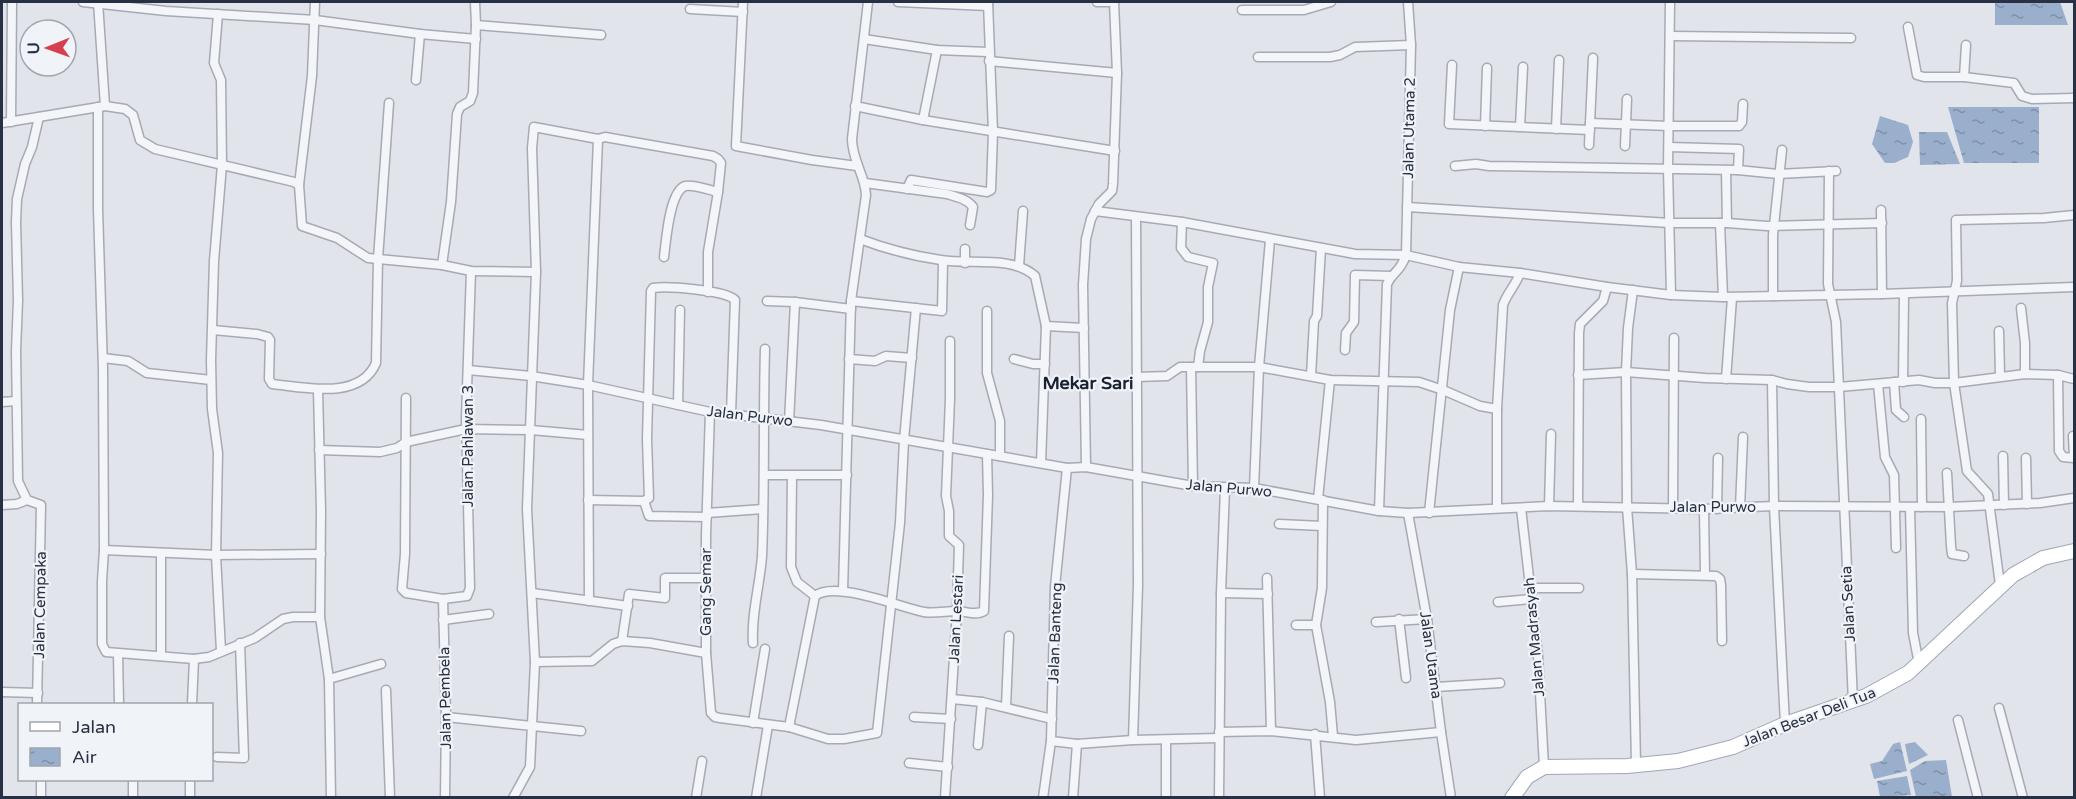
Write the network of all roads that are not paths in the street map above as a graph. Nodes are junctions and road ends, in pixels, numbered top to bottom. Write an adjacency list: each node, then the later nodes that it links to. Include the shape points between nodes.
1 (12, 2): 49 (street)
2 (83, 2): 3 (street)
3 (98, 2): 18 (street); 45 (street)
4 (315, 2): 19 (street)
5 (476, 2): 20 (street)
6 (743, 2): 17 (street)
7 (868, 2): 27 (street)
8 (898, 2): 14 (street)
9 (1097, 2): 10 (street)
10 (1114, 2): 38 (street)
11 (1331, 2): 16 (street, via 1304,10)
12 (1408, 2): 28 (street, Jalan Utama 2)
13 (1670, 2): 24 (street)
14 (988, 4): 31 (street)
15 (690, 9): 17 (street)
16 (1242, 10)
17 (742, 12): 65 (street, via 736,146)
18 (218, 14): 19 (street); 64 (street, via 214,63 221,80)
19 (315, 20): 22 (street); 72 (street)
20 (476, 25): 23 (street); 26 (street)
21 (1908, 27): 39 (street, via 1917,75)
22 (420, 34): 26 (street); 40 (street)
23 (601, 35)
24 (1671, 36): 25 (street); 53 (street)
25 (1851, 38)
26 (476, 39): 97 (street, via 472,96 457,114)
27 (864, 39): 30 (street); 46 (street)
28 (1411, 45): 32 (street, via 1355,47 1330,57); 75 (street, Jalan Utama 2)
29 (1966, 45): 39 (street)
30 (937, 50): 31 (street); 48 (street)
31 (989, 56): 38 (street); 57 (street)
32 (1258, 57)
33 (1593, 58): 55 (street)
34 (1559, 60): 56 (street)
35 (1452, 65): 52 (street, via 1449,124)
36 (1523, 67): 54 (street)
37 (1487, 68): 52 (street)
38 (1117, 73): 63 (street)
39 (1964, 77): 41 (street, via 2014,83 2022,96 2032,99)
40 (416, 80)
41 (2074, 98)
42 (1627, 99): 51 (street)
43 (389, 103): 94 (street)
44 (1743, 104): 53 (street, via 1739,126)
45 (102, 106): 47 (street); 64 (street, via 131,112 140,140 155,149); 130 (street, via 99,256)
46 (855, 106): 48 (street); 65 (street, via 852,151)
47 (39, 117): 49 (street); 162 (street, via 25,164 15,222)
48 (923, 120): 57 (street)
49 (11, 122): 50 (street)
50 (2, 123)
51 (1626, 124): 53 (street); 55 (street); 60 (street)
52 (1485, 126): 54 (street)
53 (1669, 126): 61 (street)
54 (1520, 127): 56 (street)
55 (1590, 127): 56 (street); 59 (street)
56 (1556, 129)
57 (993, 132): 63 (street); 73 (street, via 990,191 910,180)
58 (598, 139): 74 (street, via 605,136 716,157 721,163); 101 (street, via 534,127); 156 (street)
59 (1589, 145)
60 (1625, 147)
61 (1669, 147): 67 (street); 69 (street, via 1739,148)
62 (1782, 150): 70 (street)
63 (1115, 151): 78 (street, via 1112,190)
64 (222, 165): 72 (street); 124 (street)
65 (857, 166): 71 (street)
66 (1455, 166): 67 (street)
67 (1668, 169): 68 (street); 82 (street)
68 (1726, 170): 69 (street); 83 (street)
69 (1738, 170): 70 (street)
70 (1778, 174): 85 (street, Jalan Setia, via 1833,171); 87 (street)
71 (865, 183): 73 (street); 88 (street)
72 (299, 185): 94 (street, via 302,225 337,238 363,256)
73 (908, 189): 86 (street, via 947,194 969,202 973,207)
74 (718, 192): 93 (street, via 688,186 677,193); 107 (street, via 709,239)
75 (1407, 207): 82 (street); 92 (street, Jalan Utama 2)
76 (1881, 210): 84 (street)
77 (1023, 211): 98 (street)
78 (1095, 211): 80 (street); 123 (street, via 1086,239)
79 (2074, 215): 108 (street, via 1956,220)
80 (1136, 217): 81 (street); 146 (street)
81 (1182, 222): 89 (street); 135 (street, via 1181,248 1188,258 1213,263 1208,322)
82 (1670, 223): 83 (street); 111 (street)
83 (1723, 223): 87 (street); 114 (street)
84 (1882, 223): 85 (street); 109 (street)
85 (1830, 224): 87 (street); 113 (street, Jalan Setia)
86 (970, 225)
87 (1775, 225): 112 (street)
88 (860, 239): 95 (street); 117 (street)
89 (1270, 240): 90 (street); 136 (street)
90 (1321, 248): 92 (street, via 1355,254); 144 (street)
91 (965, 249): 96 (street)
92 (1406, 255): 99 (street); 103 (street, via 1401,269)
93 (664, 257)
94 (378, 259): 97 (street); 158 (street, via 376,363 365,378 351,385)
95 (943, 261): 96 (street); 118 (street, via 942,311)
96 (965, 263): 98 (street, via 1004,262)
97 (442, 265): 100 (street)
98 (1019, 266): 122 (street, via 1035,276)
99 (1459, 267): 102 (street); 159 (street, via 1450,310)
100 (471, 271): 101 (street); 137 (street, Jalan Pahlawan 3)
101 (536, 272): 143 (street)
102 (1520, 273): 105 (street); 165 (street, via 1503,305)
103 (1391, 276): 129 (street, via 1355,275 1354,322 1346,333); 152 (street, via 1387,284)
104 (2074, 286): 108 (street)
105 (1606, 287): 106 (street); 140 (street, via 1601,304 1580,324)
106 (1633, 290): 111 (street); 138 (street)
107 (708, 291): 161 (street, via 657,287 652,290); 167 (street, via 731,297 735,303)
108 (1955, 292): 110 (street); 154 (street)
109 (1882, 294): 110 (street); 113 (street)
110 (1904, 294): 153 (street)
111 (1671, 295): 114 (street)
112 (1773, 296): 113 (street); 114 (street)
113 (1830, 296): 157 (street, Jalan Setia, via 1836,322)
114 (1728, 298): 147 (street)
115 (767, 301): 116 (street)
116 (795, 302): 117 (street); 171 (street)
117 (851, 305): 118 (street); 133 (street)
118 (916, 308): 131 (street)
119 (2021, 308): 139 (street)
120 (680, 310): 164 (street)
121 (987, 311): 184 (street, via 987,373 1000,421)
122 (1046, 326): 123 (street); 134 (street)
123 (1084, 328): 190 (street)
124 (213, 330): 149 (street); 158 (street, via 266,336 270,340 270,383)
125 (1999, 331): 145 (street)
126 (1674, 338): 141 (street)
127 (950, 341): 181 (street)
128 (765, 349): 168 (street)
129 (1345, 350)
130 (103, 358): 149 (street, via 128,361 147,373); 232 (street)
131 (912, 358): 133 (street); 179 (street)
132 (1014, 358): 134 (street)
133 (849, 359): 173 (street)
134 (1044, 364): 189 (street)
135 (1195, 367): 136 (street); 146 (street, via 1180,367 1167,376); 197 (street)
136 (1259, 367): 144 (street); 199 (street)
137 (468, 370): 143 (street, Jalan Purwo); 172 (street, Jalan Pahlawan 3)
138 (1626, 372): 140 (street); 141 (street); 213 (street)
139 (2025, 374): 142 (street); 145 (street)
140 (1578, 375): 209 (street)
141 (1675, 375): 147 (street); 214 (street)
142 (2058, 375): 148 (street); 188 (street, via 2058,452)
143 (531, 376): 156 (street, Jalan Purwo); 174 (street)
144 (1311, 376): 150 (street)
145 (2001, 376): 154 (street)
146 (1137, 377): 196 (street)
147 (1726, 379): 151 (street)
148 (2074, 379)
149 (212, 380): 236 (street, via 218,453)
150 (1330, 380): 152 (street); 201 (street)
151 (1772, 380): 157 (street, via 1809,387); 210 (street)
152 (1383, 382): 159 (street, via 1419,382); 225 (street)
153 (1899, 382): 154 (street); 155 (street); 169 (street, via 1896,410)
154 (1954, 383): 212 (street, via 1967,471 1987,492)
155 (1878, 384): 157 (street); 215 (street, via 1885,457 1893,471)
156 (588, 385): 161 (street, Jalan Purwo); 176 (street)
157 (1839, 387): 211 (street, Jalan Setia)
158 (318, 390): 182 (street)
159 (1443, 390): 165 (street, via 1479,406); 227 (street)
160 (406, 398): 180 (street)
161 (649, 399): 164 (street, Jalan Purwo); 204 (street, via 650,496)
162 (16, 401): 163 (street); 202 (street, via 18,482)
163 (2, 402)
164 (678, 405): 166 (street, Jalan Purwo)
165 (1497, 409): 219 (street)
166 (710, 412): 167 (street, Jalan Purwo); 228 (street, Gang Semar)
167 (731, 413): 168 (street, Jalan Purwo)
168 (763, 417): 171 (street, Jalan Purwo); 193 (street)
169 (1904, 417)
170 (1921, 419): 217 (street)
171 (789, 422): 173 (street, Jalan Purwo)
172 (466, 429): 174 (street); 180 (street); 250 (street, Jalan Pahlawan 3, via 469,593)
173 (847, 429): 179 (street, Jalan Purwo); 194 (street)
174 (531, 430): 176 (street); 246 (street, via 527,509)
175 (1551, 434): 208 (street)
176 (588, 435): 203 (street)
177 (1743, 436): 221 (street)
178 (2073, 436): 188 (street)
179 (904, 440): 181 (street, Jalan Purwo); 254 (street)
180 (406, 442): 182 (street, via 380,452); 250 (street, via 402,589)
181 (948, 446): 183 (street, Jalan Purwo); 256 (street, Jalan Lestari, via 949,536 959,544)
182 (319, 450): 235 (street)
183 (987, 454): 184 (street, Jalan Purwo); 256 (street, via 984,611)
184 (1000, 456): 189 (street, Jalan Purwo)
185 (2003, 456): 207 (street)
186 (1718, 458): 224 (street)
187 (2026, 458): 205 (street)
188 (2074, 458)
189 (1041, 463): 191 (street, Jalan Purwo)
190 (1086, 467): 191 (street, Jalan Purwo); 196 (street, Jalan Purwo)
191 (1067, 468): 297 (street, Jalan Banteng, via 1055,587)
192 (1947, 474): 218 (street)
193 (765, 475): 195 (street); 222 (street)
194 (847, 475): 195 (street); 245 (street)
195 (792, 476): 249 (street, via 791,567 797,582)
196 (1137, 476): 197 (street, Jalan Purwo); 310 (street)
197 (1193, 486): 198 (street, Jalan Purwo)
198 (1225, 488): 199 (street, Jalan Purwo); 247 (street)
199 (1254, 488): 201 (street, Jalan Purwo)
200 (2074, 498): 205 (street, Jalan Purwo)
201 (1321, 499): 225 (street, Jalan Purwo); 230 (street)
202 (27, 500): 206 (street); 285 (street, Jalan Cempaka, via 41,506)
203 (588, 500): 204 (street); 252 (street)
204 (645, 501): 228 (street, via 649,516)
205 (2027, 504): 207 (street, Jalan Purwo)
206 (2, 505)
207 (2004, 505): 212 (street, Jalan Purwo)
208 (1549, 506): 209 (street, Jalan Purwo); 220 (street, Jalan Purwo)
209 (1578, 506): 213 (street, Jalan Purwo)
210 (1774, 506): 211 (street, Jalan Purwo); 221 (street, Jalan Purwo); 300 (street)
211 (1843, 506): 215 (street, Jalan Purwo); 287 (street, Jalan Setia)
212 (1989, 506): 218 (street, Jalan Purwo); 242 (street)
213 (1627, 507): 214 (street, Jalan Purwo); 238 (street)
214 (1673, 507): 223 (street, Jalan Purwo)
215 (1895, 507): 216 (street, Jalan Purwo); 231 (street)
216 (1910, 507): 217 (street, Jalan Purwo); 278 (street, via 1913,633)
217 (1922, 507): 218 (street, Jalan Purwo)
218 (1948, 507): 237 (street, via 1952,554)
219 (1497, 508): 220 (street, Jalan Purwo); 227 (street, Jalan Purwo)
220 (1521, 508): 243 (street, Jalan Madrasyah)
221 (1740, 508): 224 (street, Jalan Purwo)
222 (763, 509): 228 (street); 269 (street)
223 (1704, 509): 224 (street, Jalan Purwo); 239 (street)
224 (1717, 509)
225 (1379, 511): 226 (street, Jalan Purwo)
226 (1408, 513): 227 (street, Jalan Purwo); 260 (street, Jalan Utama)
227 (1430, 513)
228 (707, 515): 240 (street, Gang Semar)
229 (1279, 524): 230 (street)
230 (1322, 526): 264 (street, via 1322,588)
231 (1896, 548)
232 (104, 550): 234 (street); 273 (street, via 102,644 106,652)
233 (2074, 551): 242 (main road, Jalan Besar Deli Tua, via 2043,558)
234 (161, 553): 236 (street); 274 (street)
235 (321, 554): 236 (street); 258 (street)
236 (216, 555): 271 (street)
237 (1964, 556)
238 (1632, 574): 239 (street); 318 (street)
239 (1705, 574): 266 (street, via 1720,579)
240 (707, 578): 255 (street, via 665,578 665,597 629,594); 272 (street, Gang Semar)
241 (1267, 578): 248 (street)
242 (2000, 585): 278 (main road, Jalan Besar Deli Tua)
243 (1530, 588): 244 (street); 251 (street, Jalan Madrasyah)
244 (1579, 588)
245 (843, 591): 249 (street, via 828,590); 254 (street)
246 (532, 593): 252 (street); 276 (street)
247 (1221, 593): 248 (street); 308 (street)
248 (1268, 594): 305 (street)
249 (814, 596): 303 (street)
250 (443, 599): 261 (street, Jalan Pembela)
251 (1532, 599): 253 (street); 320 (street, Jalan Madrasyah)
252 (589, 601): 255 (street)
253 (1498, 602)
254 (893, 604): 256 (street, via 926,612); 303 (street, Gang Semar, via 878,733 828,739)
255 (628, 606): 267 (street)
256 (957, 611): 286 (street, Jalan Lestari)
257 (489, 614): 261 (street)
258 (320, 617): 268 (street, via 284,619 265,633); 280 (street)
259 (1399, 619): 260 (street); 262 (street); 279 (street)
260 (1427, 619): 282 (street, Jalan Utama)
261 (443, 620): 294 (street, Jalan Pembela)
262 (1376, 622)
263 (1296, 625): 264 (street)
264 (1316, 625): 309 (street)
265 (1009, 636): 292 (street)
266 (1722, 640)
267 (622, 641): 272 (street); 276 (street, via 592,661)
268 (240, 643): 271 (street); 315 (street, via 244,758)
269 (753, 643)
270 (765, 649): 299 (street)
271 (221, 651): 275 (street)
272 (706, 653): 299 (street, Gang Semar, via 712,716)
273 (118, 654): 274 (street); 290 (street)
274 (161, 656): 275 (street)
275 (194, 659): 291 (street)
276 (535, 662): 302 (street)
277 (381, 664): 280 (street)
278 (1919, 664): 287 (main road, Jalan Besar Deli Tua, via 1903,677)
279 (1406, 678)
280 (329, 679): 327 (street)
281 (1500, 683): 282 (street)
282 (1436, 687): 306 (street, Jalan Utama)
283 (386, 690): 328 (street)
284 (2, 692): 285 (street)
285 (38, 693): 289 (street, Jalan Cempaka)
286 (952, 699): 288 (street); 296 (street, Jalan Lestari)
287 (1853, 701): 300 (main road, Jalan Besar Deli Tua)
288 (982, 702): 292 (street); 314 (street)
289 (38, 703)
290 (119, 703)
291 (192, 703)
292 (1006, 707): 297 (street)
293 (1999, 708): 342 (street)
294 (446, 717): 302 (street); 329 (street, Jalan Pembela)
295 (914, 717): 296 (street)
296 (951, 719): 319 (street, Jalan Lestari)
297 (1052, 719): 311 (street, Jalan Banteng)
298 (1958, 720): 341 (street)
299 (753, 723): 301 (street, Gang Semar)
300 (1785, 724): 318 (main road, Jalan Besar Deli Tua, via 1710,754)
301 (768, 725): 303 (street, Gang Semar); 332 (street)
302 (533, 726): 304 (street); 330 (street, via 530,767)
303 (789, 727)
304 (581, 731)
305 (1271, 731): 307 (street); 308 (street)
306 (1441, 732): 309 (street, via 1356,740); 339 (street, Jalan Utama)
307 (1315, 734): 309 (street); 338 (street)
308 (1219, 735): 312 (street); 337 (street)
309 (1333, 736)
310 (1134, 740): 312 (street); 313 (street)
311 (1051, 741): 313 (street); 334 (street, Jalan Banteng)
312 (1166, 741): 336 (street)
313 (1077, 744): 335 (street)
314 (978, 745)
315 (217, 756)
316 (702, 761): 331 (street)
317 (909, 763): 319 (street)
318 (1636, 765): 320 (main road, Jalan Besar Deli Tua)
319 (948, 767): 333 (street, Jalan Lestari)
320 (1544, 767): 340 (main road, via 1527,777)
321 (40, 781): 324 (street)
322 (133, 781): 325 (street)
323 (190, 781): 326 (street)
324 (41, 798)
325 (133, 798)
326 (190, 798)
327 (332, 798)
328 (390, 798)
329 (445, 798)
330 (513, 798)
331 (696, 798)
332 (756, 798)
333 (945, 798)
334 (1043, 798)
335 (1073, 798)
336 (1166, 798)
337 (1219, 798)
338 (1320, 798)
339 (1451, 798)
340 (1512, 798)
341 (1978, 798)
342 (2023, 798)

